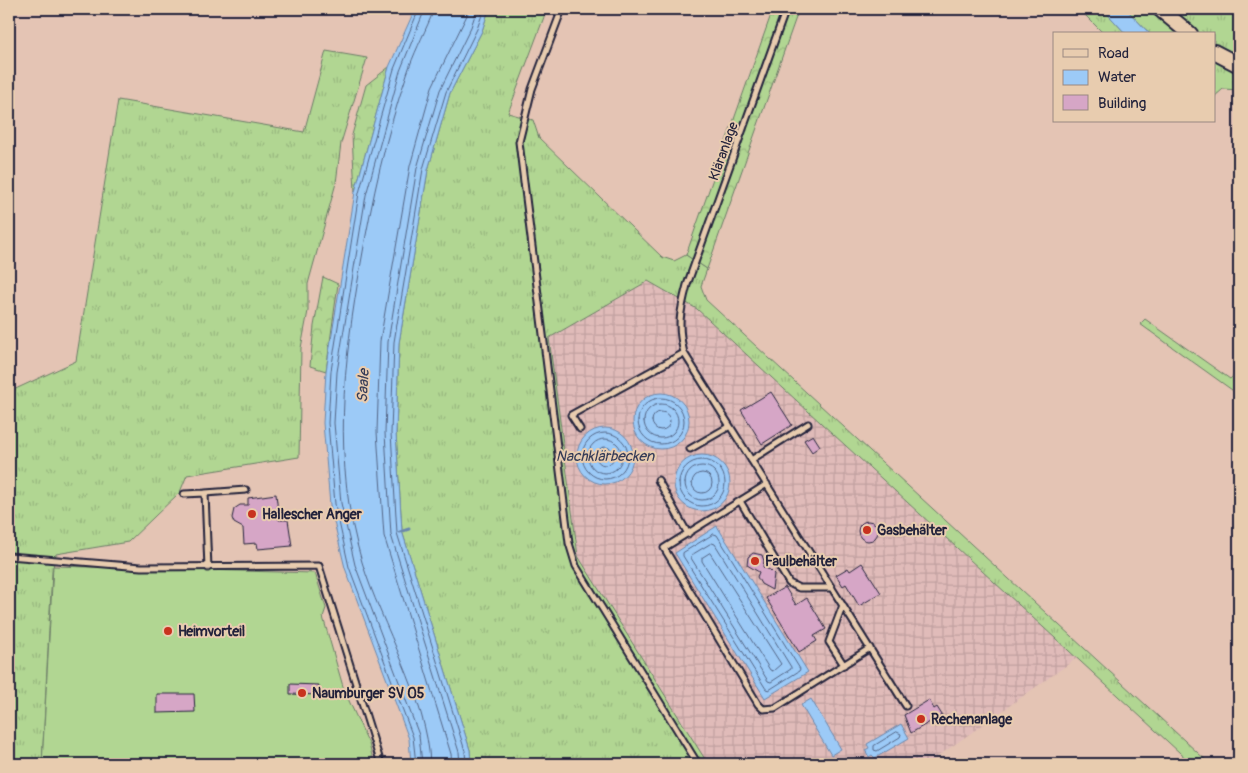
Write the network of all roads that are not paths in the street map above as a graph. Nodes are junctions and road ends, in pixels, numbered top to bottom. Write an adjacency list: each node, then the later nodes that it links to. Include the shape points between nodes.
1 (562, 9): 28 (lane, via 532,89 519,142 569,543 576,566)
2 (786, 9): 7 (lane, Kläranlage, via 683,301 678,320)
3 (1160, 9): 4 (street)
4 (1188, 32)
5 (1216, 53): 6 (street)
6 (1239, 65)
7 (684, 353): 9 (lane); 10 (lane, via 571,415)
8 (808, 424): 12 (lane)
9 (730, 426): 11 (lane); 12 (lane)
10 (580, 429)
11 (690, 449)
12 (751, 460): 14 (lane)
13 (658, 480): 19 (lane)
14 (767, 484): 18 (lane); 22 (lane)
15 (246, 490): 16 (lane)
16 (205, 493): 17 (lane); 21 (lane)
17 (184, 494)
18 (740, 501): 19 (lane); 22 (lane, via 789,583 800,588)
19 (688, 534): 25 (lane, via 664,548 763,708 775,708)
20 (9, 556): 21 (lane, via 131,566)
21 (208, 568): 27 (lane, via 319,566)
22 (832, 588): 23 (lane)
23 (843, 605): 24 (lane); 25 (lane, via 829,642)
24 (870, 648): 25 (lane); 26 (lane)
25 (844, 665)
26 (906, 706)
27 (381, 764)
28 (698, 764)

